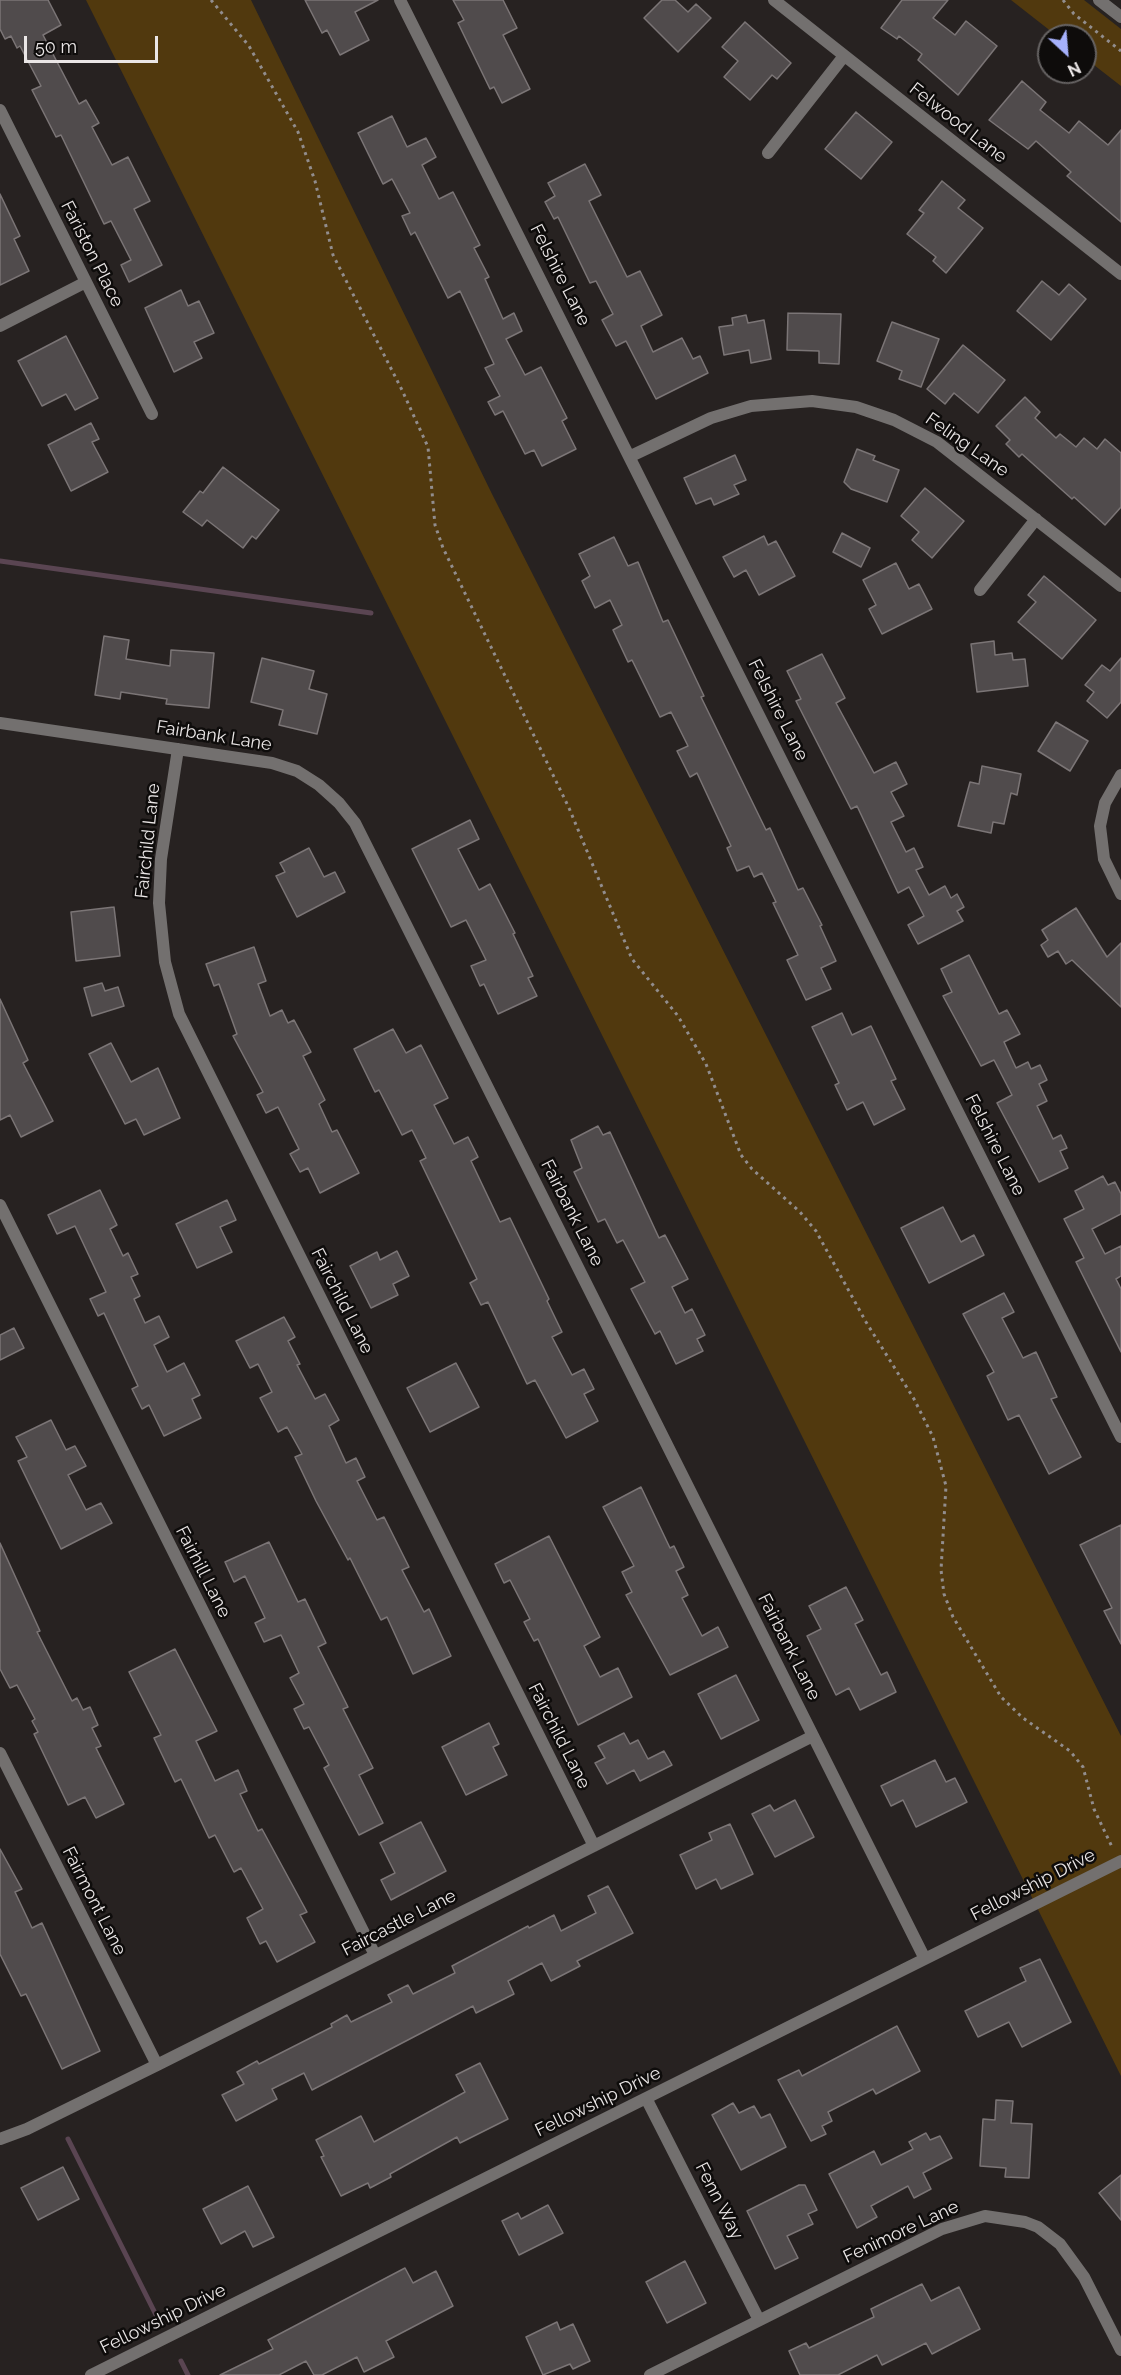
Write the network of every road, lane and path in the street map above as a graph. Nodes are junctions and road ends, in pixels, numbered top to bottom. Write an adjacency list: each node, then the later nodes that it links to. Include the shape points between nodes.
1 (211, 0): 28 (path, via 249,46 298,132 333,255 428,447 435,525 443,548 569,808 632,959 678,1016 706,1064 741,1155 816,1231 923,1416 941,1461 946,1486 941,1570 944,1594 953,1617 1001,1697 1070,1751 1083,1767 1094,1809)
2 (400, 0): 15 (street, Felshire Lane)
3 (774, 0): 8 (street, Felwood Lane)
4 (1063, 0): 7 (path, via 1074,14)
5 (1099, 0): 6 (street)
6 (1121, 17)
7 (1121, 51)
8 (844, 56): 10 (street); 11 (street, Felwood Lane)
9 (0, 110): 12 (street, Fariston Place)
10 (768, 153)
11 (1121, 274)
12 (86, 282): 13 (street); 14 (street, Fariston Place)
13 (0, 326)
14 (152, 414)
15 (631, 456): 16 (street, Feling Lane, via 731,411 792,401 834,403 874,412 926,435); 24 (street, Felshire Lane)
16 (1036, 519): 17 (street, Feling Lane); 18 (street)
17 (1121, 586)
18 (980, 590)
19 (0, 723): 20 (street, Fairbank Lane)
20 (178, 749): 25 (street, Fairbank Lane, via 258,760 297,771 329,793 355,823); 27 (street, Fairchild Lane, via 161,859 159,903 165,962 179,1014)
21 (1121, 775): 22 (street, via 1105,803 1100,826 1104,860)
22 (1121, 894)
23 (0, 1205): 29 (street, Fairhill Lane)
24 (1121, 1437)
25 (813, 1736): 27 (street, Faircastle Lane); 30 (street, Fairbank Lane)
26 (0, 1753): 31 (street, Fairmont Lane)
27 (594, 1846): 29 (street, Faircastle Lane)
28 (1118, 1857): 30 (street, Fellowship Drive)
29 (375, 1955): 31 (street, Faircastle Lane)
30 (925, 1959): 32 (street, Fellowship Drive)
31 (157, 2066): 33 (street, Faircastle Lane)
32 (646, 2098): 34 (street, Fenn Way); 36 (street, Fellowship Drive)
33 (0, 2139)
34 (759, 2320): 35 (street, Fenimore Lane, via 942,2229 971,2218 999,2216 1038,2227 1060,2244 1084,2277); 37 (street, Fenimore Lane)
35 (1121, 2350)
36 (91, 2375)
37 (650, 2375)

